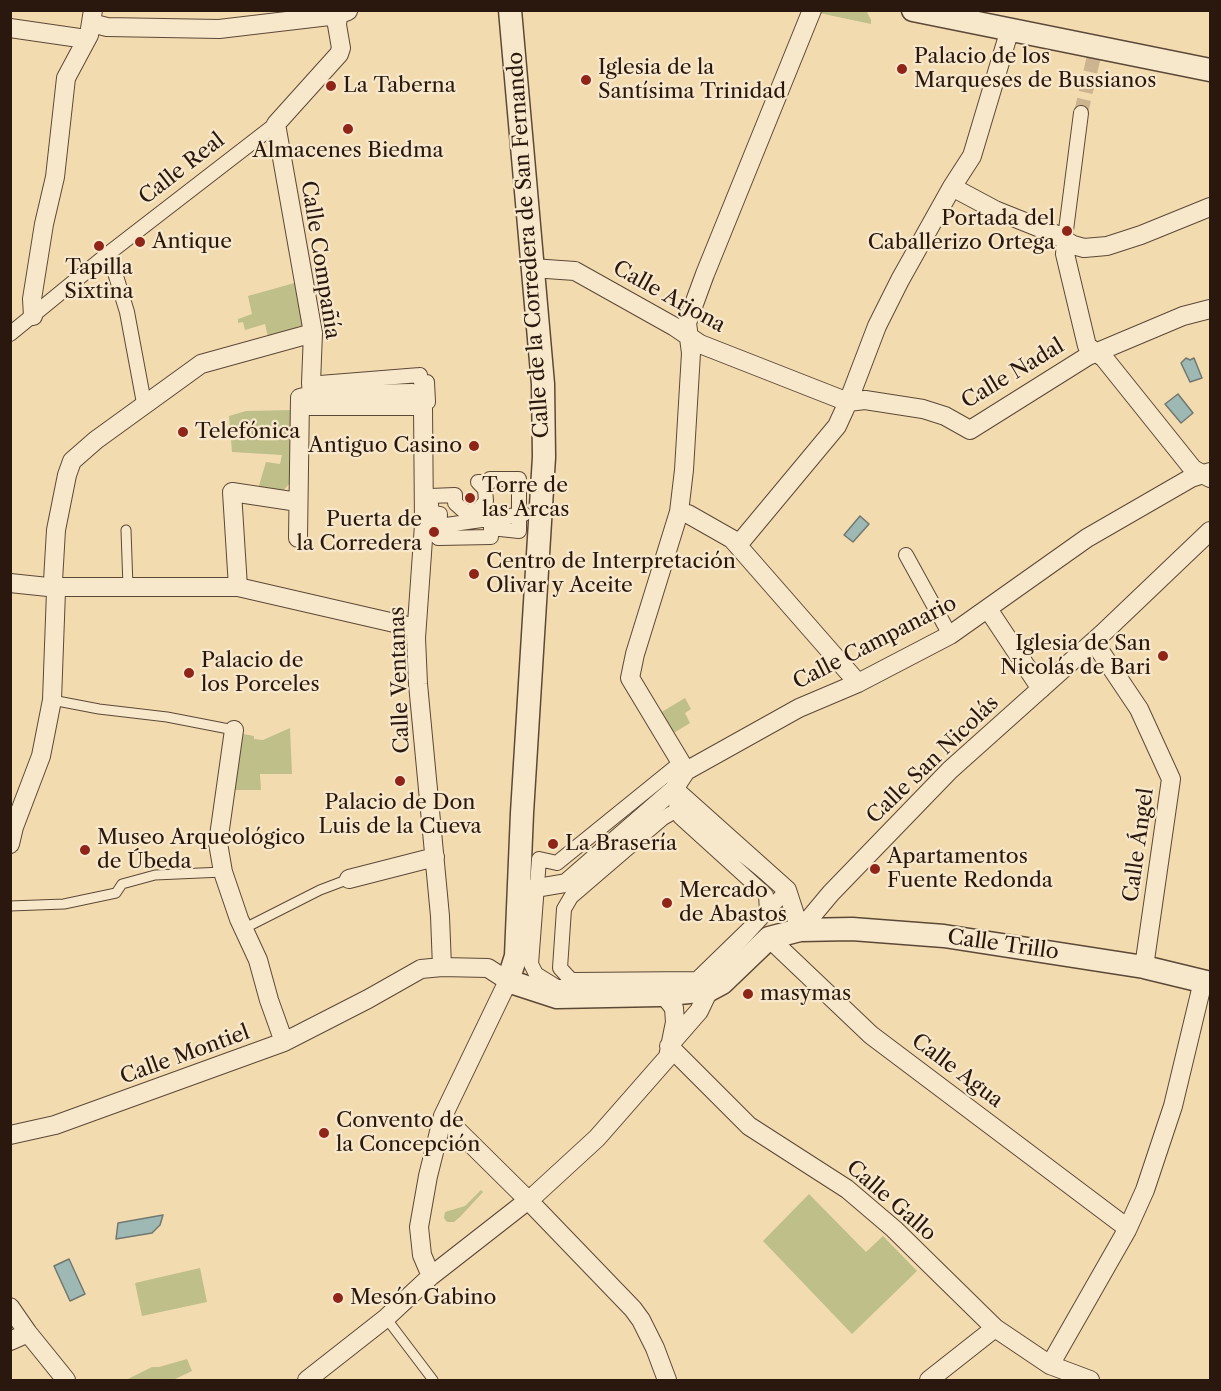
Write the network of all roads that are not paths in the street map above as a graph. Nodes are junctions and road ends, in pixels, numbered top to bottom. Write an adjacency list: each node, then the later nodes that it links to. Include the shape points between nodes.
1 (510, 10): 15 (street, Calle de la Corredera de San Fernando)
2 (812, 10): 20 (street, via 705,274 687,323)
3 (913, 10): 7 (street)
4 (332, 13): 5 (street, via 219,29); 10 (street, Calle Real, via 339,54)
5 (90, 24): 6 (street); 17 (street, via 66,78 55,177 32,298)
6 (10, 28)
7 (1010, 29): 8 (street, via 1095,51); 11 (street, via 972,156)
8 (1210, 70)
9 (1081, 113): 13 (street)
10 (276, 123): 14 (street, Calle Real); 18 (street, Calle Compañía)
11 (952, 187): 13 (street, via 995,210); 23 (street, via 882,317)
12 (1210, 207): 13 (street, via 1107,246 1084,248)
13 (1066, 235): 21 (street, via 1065,254 1087,346)
14 (110, 253): 17 (street, Calle Real); 24 (street, via 127,312)
15 (532, 268): 20 (street, Calle Arjona, via 575,271); 52 (street, Calle de la Corredera de San Fernando, via 543,384 544,457)
16 (1210, 309): 21 (street, via 1183,316)
17 (33, 316): 19 (street, Calle Real)
18 (313, 333): 22 (street, Calle Compañía); 24 (street, via 201,364)
19 (10, 334)
20 (688, 337): 23 (street, Calle Arjona); 27 (street, via 691,353)
21 (1097, 352): 23 (street, Calle Nadal, via 970,430 923,409 865,400); 25 (street, via 1194,469)
22 (312, 394): 26 (street, via 300,398); 28 (street, Calle Ventanas, via 412,393 419,397 423,405)
23 (848, 402): 32 (street, via 837,426)
24 (144, 403): 35 (street, via 72,461 56,530)
25 (1208, 475): 38 (street, Calle Campanario, via 1191,478 1087,538)
26 (298, 502): 31 (street); 37 (street, via 232,492)
27 (679, 512): 32 (street); 46 (street, via 630,678)
28 (431, 526): 28 (street, via 438,538 491,537 491,528 519,531 519,479 478,482 485,489 486,501 478,510 465,512 455,504 455,495 430,496 432,513 440,514); 39 (street, Calle Ventanas)
29 (126, 530): 36 (lane)
30 (1210, 531): 41 (street, Calle San Nicolás)
31 (298, 538)
32 (738, 545): 42 (street)
33 (906, 555): 40 (street)
34 (10, 583): 35 (street)
35 (54, 586): 36 (street); 44 (street)
36 (128, 586): 37 (street)
37 (238, 587): 39 (street)
38 (988, 609): 40 (street, Calle Campanario); 43 (street)
39 (416, 628): 49 (street, Calle Ventanas)
40 (950, 635): 42 (street, Calle Campanario)
41 (1094, 642): 43 (street, Calle San Nicolás); 59 (street, Calle Ángel, via 1139,709 1171,779)
42 (858, 683): 46 (street, Calle Campanario, via 799,708)
43 (1041, 689): 56 (street, Calle San Nicolás, via 950,770)
44 (52, 700): 45 (lane); 48 (street, via 41,756)
45 (234, 730): 50 (street, via 218,837)
46 (686, 771): 47 (street)
47 (674, 789): 52 (street, via 566,883); 52 (street, via 678,765 556,863 539,859); 53 (street); 53 (street, via 677,810 571,897 564,909 560,968 571,980 697,979 767,911 766,895 680,817 686,810)
48 (10, 844)
49 (435, 857): 51 (street); 58 (street, Calle Ventanas)
50 (223, 872): 54 (lane, via 155,875 122,884 116,893 64,904); 55 (street)
51 (349, 879): 55 (lane)
52 (528, 890): 53 (street, via 531,964 536,974 557,987 700,985); 60 (street, Calle de la Corredera de San Fernando)
53 (787, 890): 56 (street)
54 (10, 906)
55 (243, 929): 64 (street, via 258,960)
56 (800, 930): 57 (street, Calle Trillo); 59 (street, Calle Trillo, via 852,929 944,936)
57 (769, 938): 62 (street, via 722,983); 69 (street, Calle Agua, via 871,1035)
58 (442, 967): 60 (street, Calle Montiel, via 488,968); 64 (street, Calle Montiel, via 421,969)
59 (1144, 967): 61 (street, Calle Trillo)
60 (508, 981): 63 (street, via 557,997); 66 (street)
61 (1207, 982): 69 (street, via 1173,1106)
62 (709, 990): 63 (street); 65 (street, via 699,1011)
63 (659, 995): 65 (street, via 675,1008)
64 (285, 1042): 67 (street, Calle Montiel, via 55,1125)
65 (669, 1046): 68 (street, via 668,1057 597,1138); 73 (street, Calle Gallo, via 749,1126 847,1189 894,1229)
66 (443, 1116): 68 (street); 70 (street, via 419,1227 422,1255)
67 (10, 1135)
68 (528, 1200): 70 (street); 80 (street, via 633,1309)
69 (1127, 1230): 76 (street)
70 (431, 1276): 72 (street)
71 (10, 1307): 74 (street)
72 (386, 1318): 78 (street); 79 (lane)
73 (995, 1328): 76 (street, Calle Gallo); 81 (street)
74 (28, 1333): 75 (street); 77 (street)
75 (10, 1341)
76 (1050, 1365): 82 (street, Calle Gallo)
77 (66, 1380)
78 (307, 1380)
79 (433, 1380)
80 (667, 1380)
81 (929, 1380)
82 (1090, 1380)

